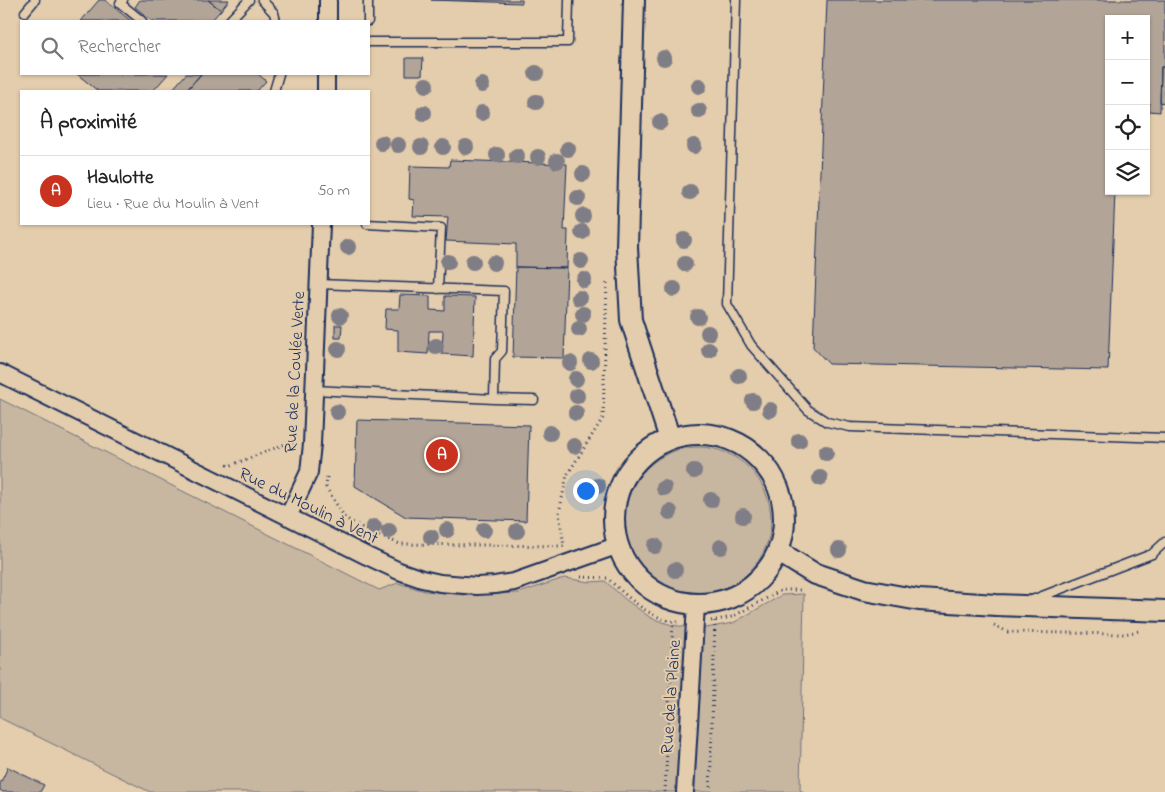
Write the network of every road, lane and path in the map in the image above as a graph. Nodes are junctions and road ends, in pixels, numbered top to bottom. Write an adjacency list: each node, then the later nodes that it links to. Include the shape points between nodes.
1 (34, 0): 10 (lane)
2 (123, 0): 11 (lane, via 120,3)
3 (249, 0): 12 (lane)
4 (262, 0): 13 (lane, via 274,13)
5 (328, 0): 14 (street)
6 (368, 0): 15 (lane)
7 (569, 0): 16 (lane, via 568,42)
8 (634, 0): 30 (street, via 627,247 631,320)
9 (736, 0): 29 (lane, via 726,304 750,345 808,410 827,422 850,426)
10 (25, 12)
11 (141, 20)
12 (230, 20)
13 (276, 20)
14 (328, 20)
15 (368, 20)
16 (370, 42)
17 (279, 75): 19 (lane)
18 (326, 75): 20 (street)
19 (274, 90)
20 (326, 90)
21 (370, 224): 24 (lane, via 441,228)
22 (320, 225): 23 (street, Rue de la Coulée Verte)
23 (318, 284): 24 (lane); 26 (street, Rue de la Coulée Verte)
24 (438, 289): 27 (lane, via 504,291 502,351 494,359)
25 (0, 373): 31 (street, Rue du Moulin à Vent)
26 (314, 390): 27 (lane); 31 (street, Rue de la Coulée Verte, via 309,472)
27 (494, 399): 28 (lane)
28 (534, 400)
29 (1165, 438)
30 (670, 439): 34 (street, via 647,452 628,472 617,496); 35 (street, via 698,434 726,438 751,450 770,471 782,496 785,525)
31 (288, 517): 38 (street, Rue du Moulin à Vent, via 399,571 440,583 477,586 514,582)
32 (1165, 542): 37 (lane)
33 (564, 546): 38 (path)
34 (616, 546): 38 (street, Rue du Moulin à Vent); 42 (street, via 631,572 649,589)
35 (779, 552): 40 (street, via 813,573 864,590 918,600); 42 (street, via 765,574 746,591)
36 (1165, 553): 37 (lane)
37 (1152, 554): 40 (lane)
38 (574, 560): 44 (path, via 581,578 607,578 653,614)
39 (804, 590): 43 (path, via 782,590 732,617)
40 (1016, 606): 41 (street)
41 (1165, 612)
42 (696, 614): 43 (path); 44 (path); 48 (street, Rue de la Plaine)
43 (715, 621): 49 (path)
44 (673, 622): 47 (path)
45 (992, 624): 46 (path, via 1008,632 1124,634)
46 (1140, 630)
47 (665, 792)
48 (685, 792)
49 (710, 792)

